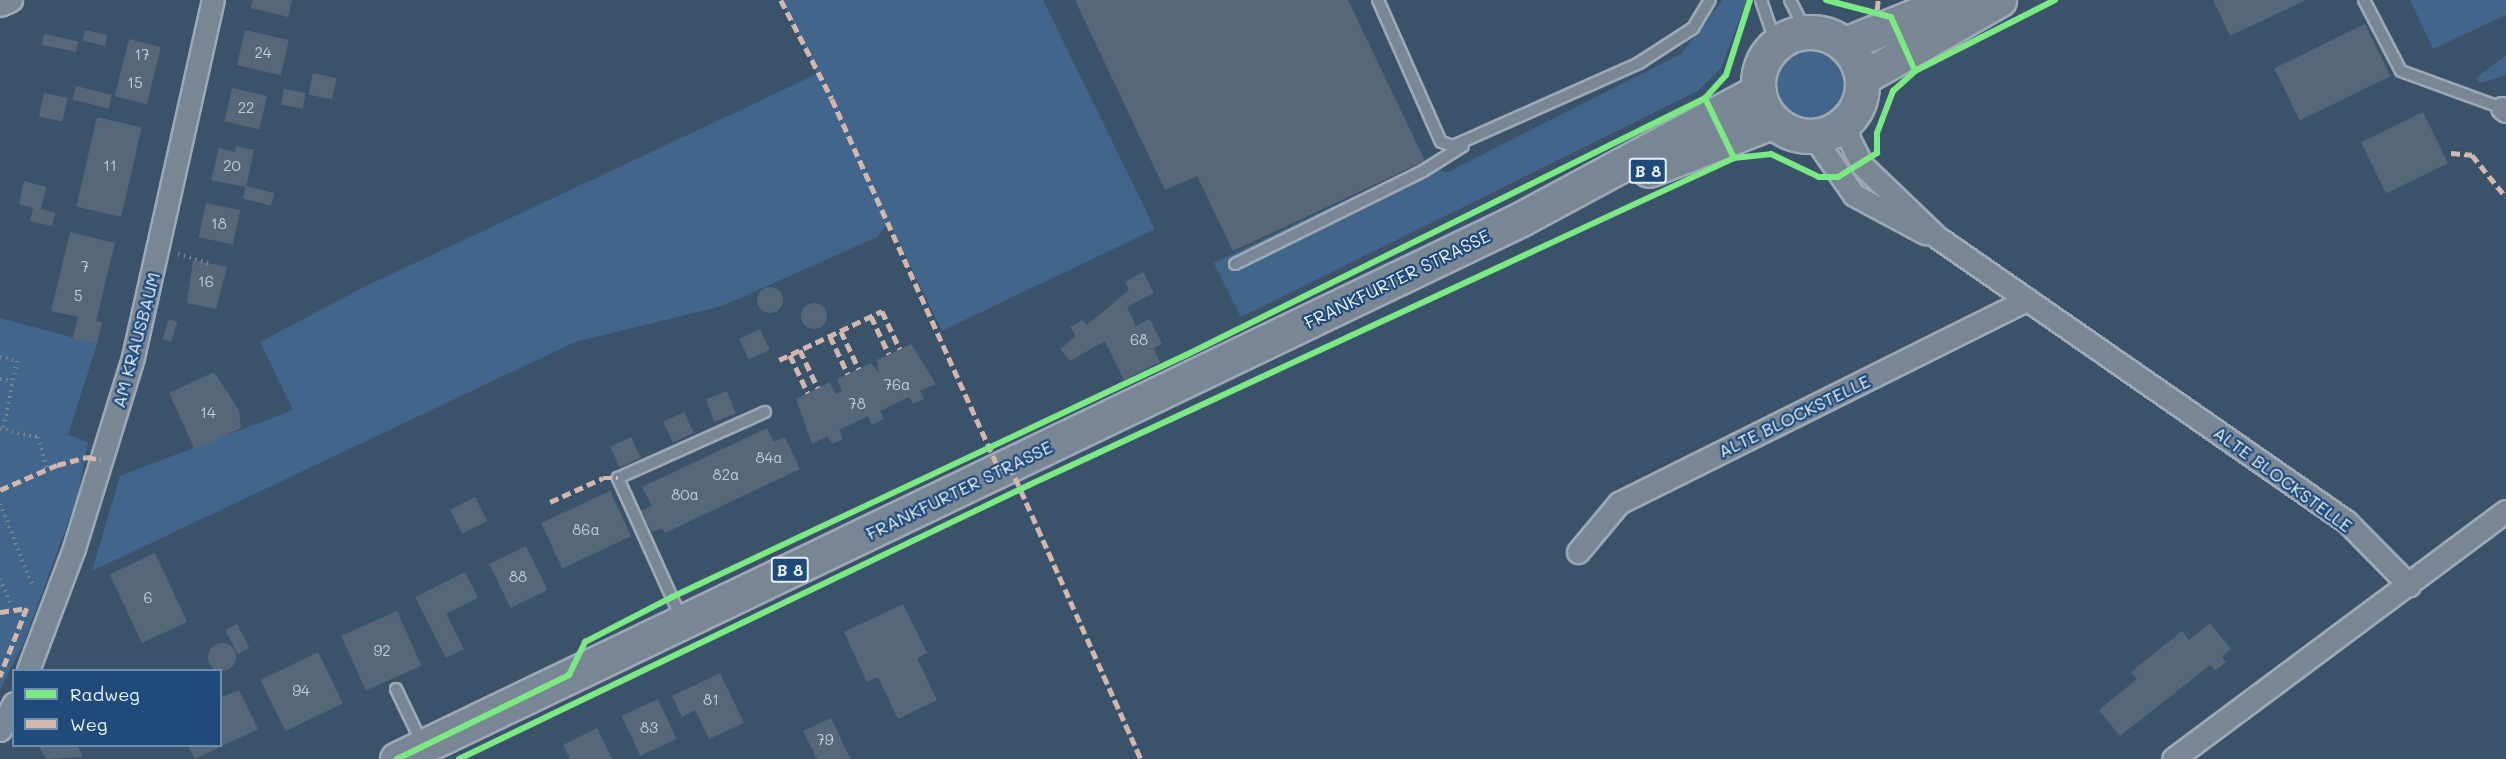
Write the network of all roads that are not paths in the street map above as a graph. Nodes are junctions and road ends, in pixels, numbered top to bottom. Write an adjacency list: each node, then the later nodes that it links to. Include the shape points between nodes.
1 (11, 0): 10 (street)
2 (213, 0): 30 (street, AM KRAUSBAUM, via 133,357 74,548)
3 (1378, 0): 20 (lane, via 1441,142)
4 (1710, 0): 20 (lane, via 1694,28 1679,40)
5 (1761, 0): 12 (lane)
6 (1790, 0): 11 (lane)
7 (1954, 0): 13 (main road)
8 (1999, 0): 14 (main road)
9 (2364, 0): 16 (lane, via 2401,70)
10 (0, 5)
11 (1806, 32): 12 (main road); 13 (main road)
12 (1776, 44): 15 (main road, via 1762,65)
13 (1845, 44): 14 (main road)
14 (1862, 78): 17 (main road)
15 (1758, 91): 18 (main road); 21 (main road, FRANKFURTER STRASSE / B 8)
16 (2504, 110)
17 (1850, 118): 19 (main road, via 1834,131); 22 (street, ALTE BLOCKSTELLE, via 1848,137 1862,165)
18 (1774, 121): 19 (main road); 21 (main road, FRANKFURTER STRASSE / B 8)
19 (1813, 136): 22 (street, ALTE BLOCKSTELLE, via 1854,195 1878,212)
20 (1466, 144): 23 (lane, via 1423,171)
21 (1521, 219): 29 (main road, FRANKFURTER STRASSE / B 8)
22 (1937, 237): 24 (street, ALTE BLOCKSTELLE)
23 (1235, 264)
24 (2026, 300): 27 (street, ALTE BLOCKSTELLE, via 1618,503); 28 (street, ALTE BLOCKSTELLE, via 2346,521)
25 (765, 412): 29 (lane, via 618,478)
26 (2506, 511): 28 (street)
27 (1578, 552)
28 (2409, 585): 35 (street)
29 (682, 620): 34 (main road, FRANKFURTER STRASSE / B 8)
30 (28, 669)
31 (396, 689): 34 (lane)
32 (12, 707): 33 (street)
33 (0, 730)
34 (410, 753)
35 (2173, 759)

